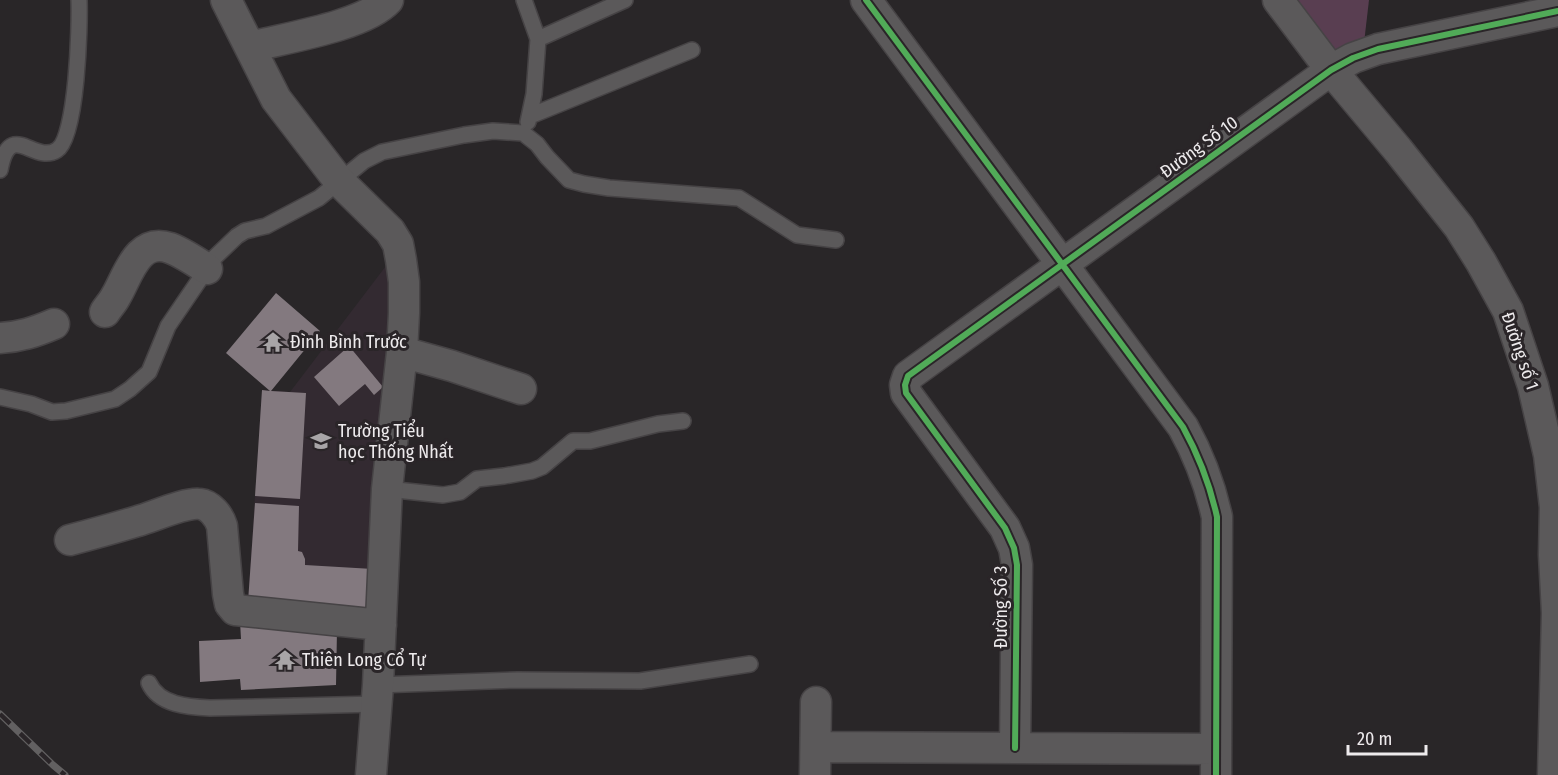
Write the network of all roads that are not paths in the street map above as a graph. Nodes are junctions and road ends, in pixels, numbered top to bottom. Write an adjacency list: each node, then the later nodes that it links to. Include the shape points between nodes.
1 (79, 0): 15 (lane, via 78,73 65,141 50,153 19,145 7,148)
2 (226, 0): 10 (street)
3 (388, 0): 10 (street, via 343,24)
4 (524, 0): 9 (lane)
5 (625, 0): 9 (lane)
6 (866, 0): 18 (street)
7 (1278, 0): 12 (street, Đường số 1)
8 (1558, 11): 12 (street, Đường Số 10, via 1378,49)
9 (538, 39): 13 (lane)
10 (250, 47): 16 (street, via 276,99)
11 (692, 50): 13 (lane)
12 (1331, 70): 18 (street, Đường Số 10); 29 (street, Đường số 1, via 1459,227 1508,311 1533,386)
13 (530, 116): 14 (lane)
14 (523, 133): 16 (lane, via 493,131 382,152); 17 (lane, via 569,180 609,188 740,198 797,235)
15 (0, 170)
16 (339, 180): 19 (lane, via 319,198 267,226 237,236); 23 (street, via 398,243 404,282)
17 (836, 240)
18 (1062, 265): 25 (street, Đường Số 10, via 908,376); 38 (street, via 1183,427 1207,477 1217,517)
19 (207, 269): 20 (street, via 168,247 147,249 132,264); 26 (lane, via 168,326 149,372 115,399 52,412)
20 (105, 312)
21 (54, 324): 22 (street, via 17,337)
22 (0, 338)
23 (402, 352): 24 (street); 28 (street)
24 (521, 389)
25 (906, 393): 36 (street, Đường Số 3, via 1005,528 1014,548)
26 (0, 398)
27 (683, 421): 28 (lane, via 590,441 573,441 542,467 477,479 460,492 442,495)
28 (387, 489): 31 (street)
29 (1557, 507): 40 (street, Đường số 1)
30 (70, 540): 31 (street, via 198,503 207,506 220,520 228,594 235,610)
31 (381, 625): 34 (street)
32 (750, 664): 34 (lane, via 640,681 518,680)
33 (149, 683): 34 (lane, via 153,691 173,703 210,708)
34 (377, 694): 39 (street)
35 (816, 702): 37 (street)
36 (1015, 748): 37 (street); 38 (street)
37 (815, 761)
38 (1216, 762)
39 (371, 775)
40 (1553, 775)

